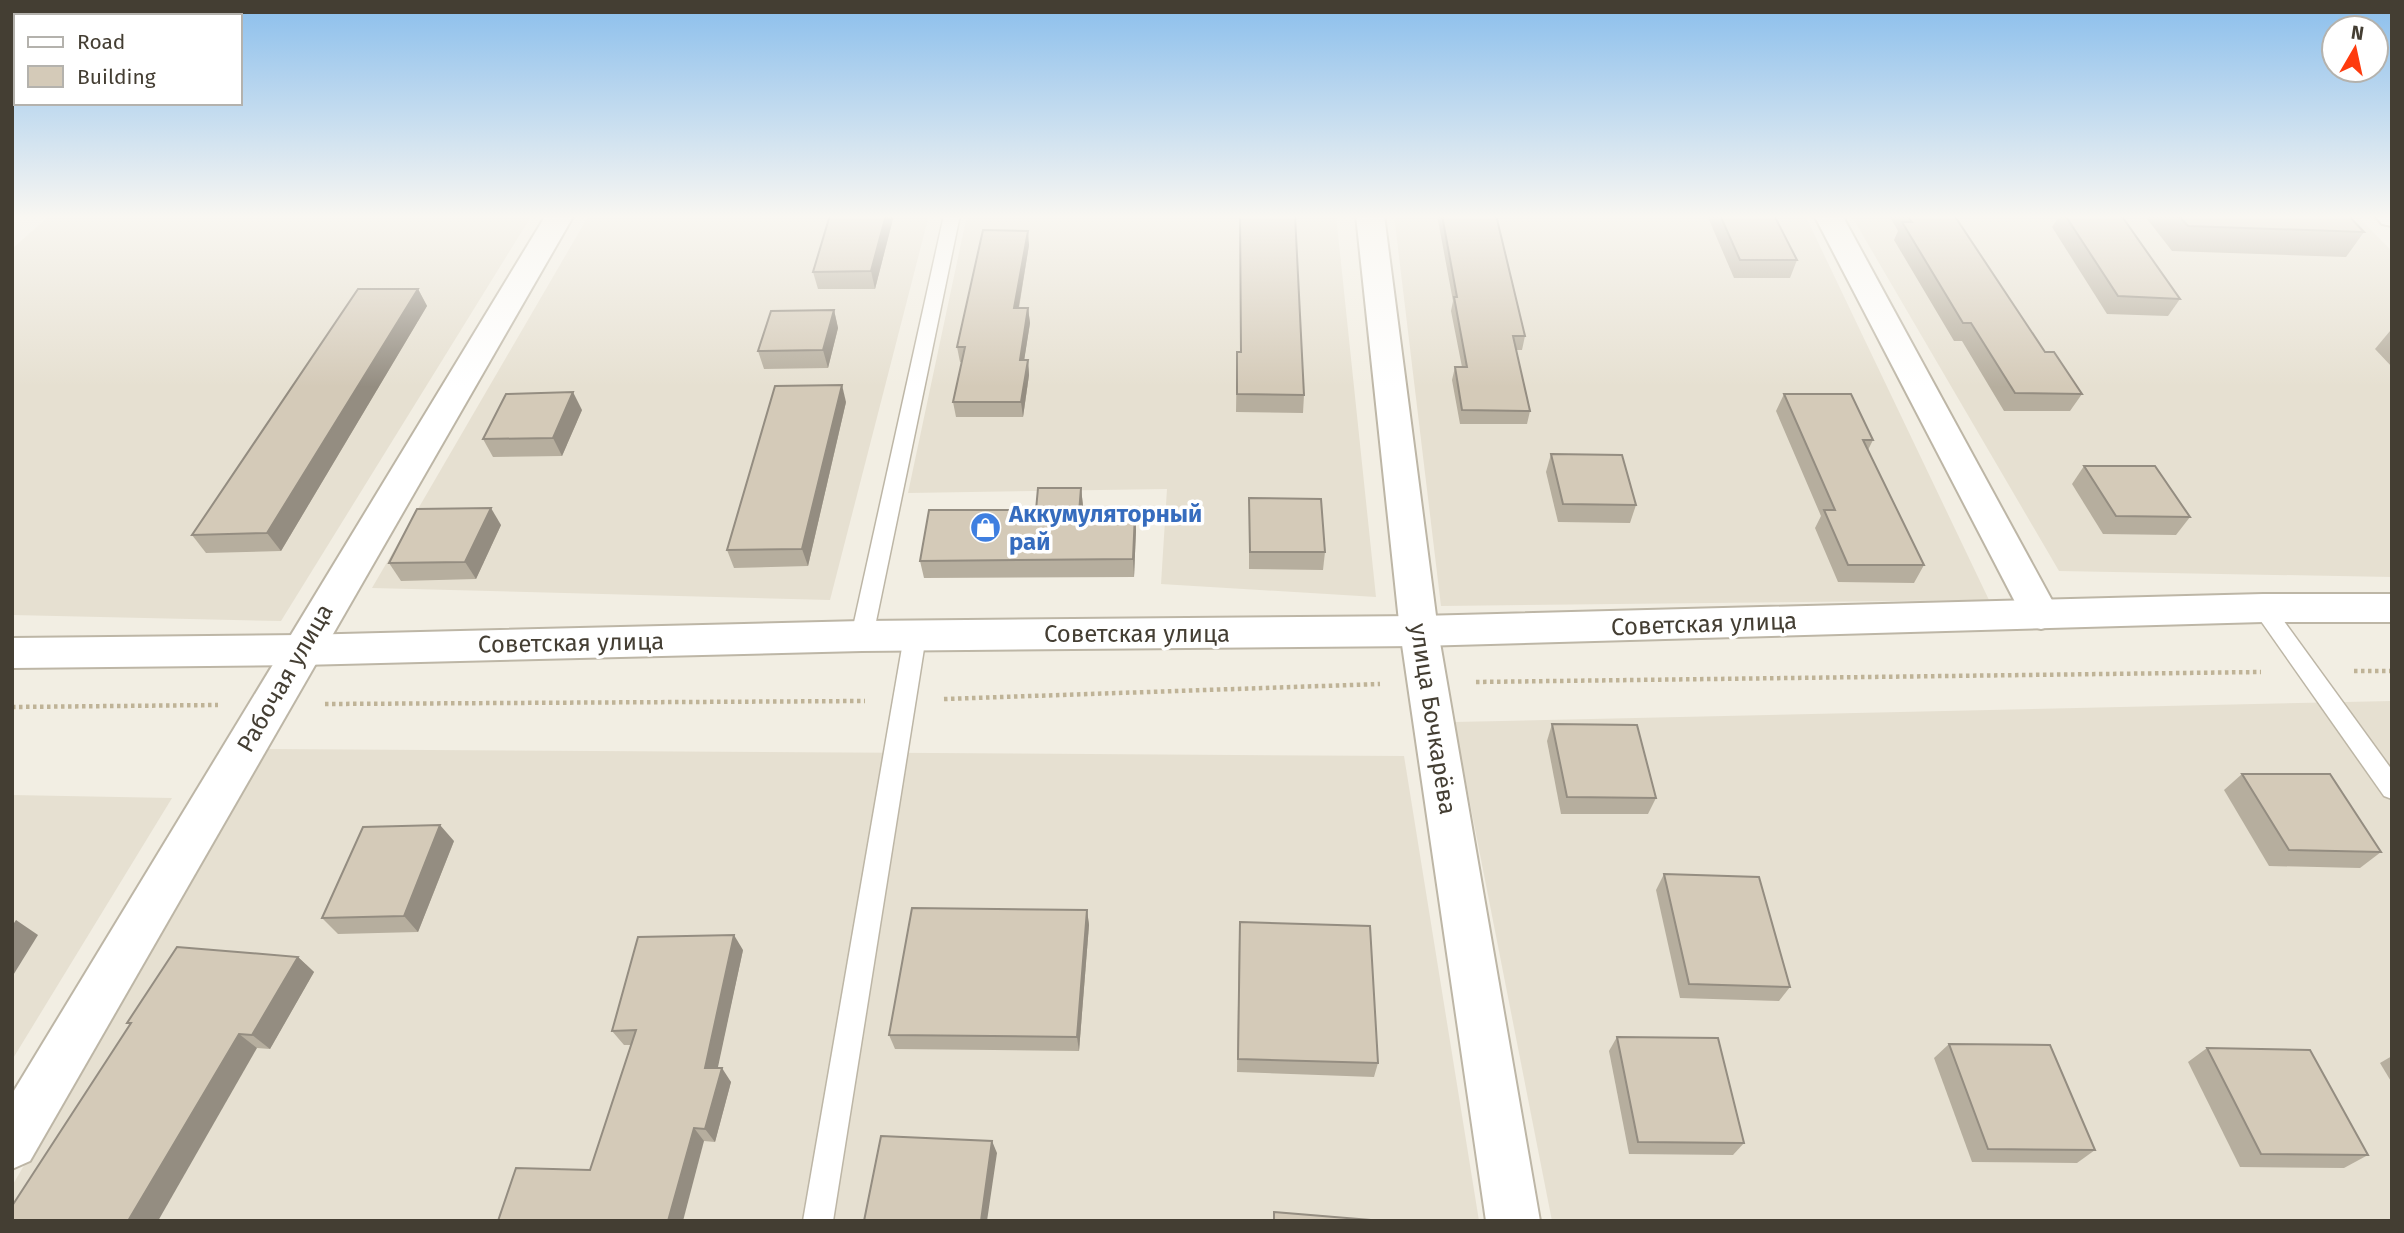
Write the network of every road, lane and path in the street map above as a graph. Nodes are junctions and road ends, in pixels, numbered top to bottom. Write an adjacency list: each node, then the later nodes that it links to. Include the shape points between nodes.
1 (526, 273): 11 (street, Рабочая улица)
2 (940, 273): 9 (lane)
3 (1377, 273): 8 (street, улица Бочкарёва)
4 (1859, 273): 7 (street)
5 (2263, 608): 6 (street, Советская улица); 7 (street, Советская улица); 14 (lane)
6 (2392, 608)
7 (2041, 615): 8 (street, Советская улица)
8 (1419, 631): 10 (street, Советская улица); 15 (street, улица Бочкарёва)
9 (862, 636): 10 (street, Советская улица); 11 (street, Советская улица)
10 (915, 636): 16 (lane)
11 (301, 650): 12 (street, Советская улица); 17 (street, Рабочая улица)
12 (12, 653)
13 (2392, 670): 14 (path)
14 (2308, 672): 15 (path); 19 (lane)
15 (1427, 682): 16 (path); 22 (street, улица Бочкарёва)
16 (904, 700): 17 (path); 21 (lane)
17 (269, 704): 18 (path); 20 (street, Рабочая улица)
18 (12, 707)
19 (2392, 789)
20 (12, 1143)
21 (818, 1221)
22 (1513, 1221)

